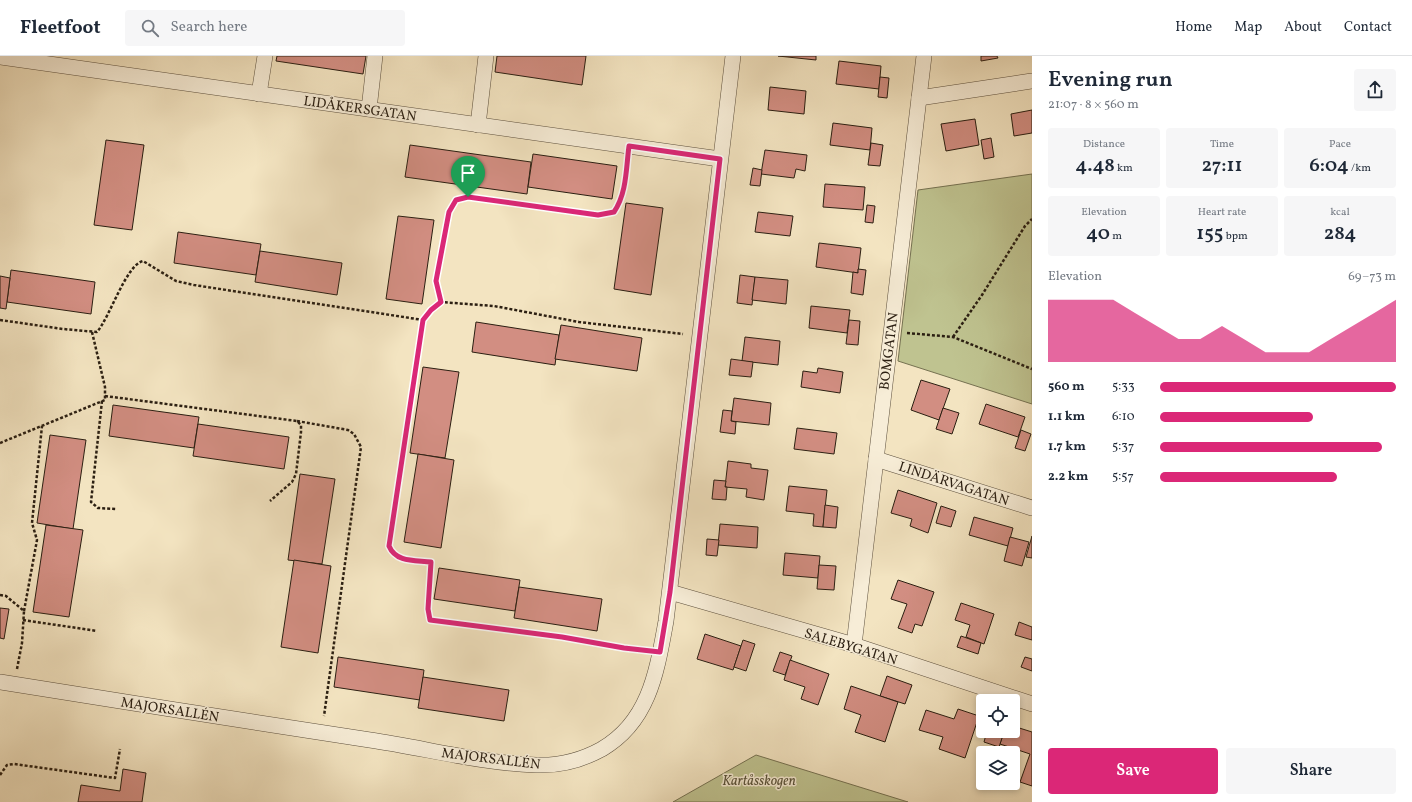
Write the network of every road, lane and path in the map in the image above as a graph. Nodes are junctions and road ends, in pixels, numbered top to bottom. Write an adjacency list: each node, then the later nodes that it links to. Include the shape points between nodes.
1 (265, 56): 8 (street)
2 (375, 56): 10 (street)
3 (486, 56): 11 (street)
4 (733, 56): 13 (street, MAJORSALLÉN)
5 (924, 56): 9 (street, BOMGATAN)
6 (2, 57): 8 (street, LIDÅKERSGATAN)
7 (1032, 81): 9 (street)
8 (259, 94): 10 (street, LIDÅKERSGATAN)
9 (919, 98): 19 (street, BOMGATAN)
10 (369, 109): 11 (street, LIDÅKERSGATAN)
11 (478, 125): 12 (street, LIDÅKERSGATAN)
12 (629, 146): 13 (street, LIDÅKERSGATAN); 15 (path, via 624,191 614,212 598,215 468,197 456,200 449,212 436,281)
13 (720, 159): 20 (street, MAJORSALLÉN)
14 (1032, 219): 21 (path)
15 (441, 302): 17 (path); 20 (path, via 494,306 579,322)
16 (0, 320): 18 (path)
17 (423, 320): 18 (path, via 194,285 176,281 143,262 138,262 130,271 101,328 97,332); 38 (path, via 389,546 392,553 402,559 431,562 428,609 430,620)
18 (92, 332): 23 (path)
19 (891, 332): 21 (path); 28 (street, BOMGATAN)
20 (700, 336): 32 (street, MAJORSALLÉN)
21 (953, 337): 22 (path)
22 (1032, 369)
23 (105, 396): 24 (path, via 105,400); 25 (path)
24 (102, 401): 26 (path); 31 (path, via 91,502 98,508)
25 (297, 421): 29 (path, via 301,425 301,432 296,474 292,482); 41 (path, via 348,430 354,434 361,447)
26 (42, 426): 27 (path); 34 (path, via 32,523 37,540)
27 (0, 443)
28 (876, 459): 30 (street, LINDÄRVAGATAN); 37 (street, BOMGATAN)
29 (270, 501)
30 (1032, 508)
31 (116, 509)
32 (670, 592): 37 (street, SALEBYGATAN); 38 (street, MAJORSALLÉN)
33 (0, 595): 34 (path, via 6,596)
34 (24, 611): 35 (path)
35 (23, 620): 36 (path); 39 (path, via 22,644)
36 (97, 630)
37 (854, 645): 40 (street, SALEBYGATAN)
38 (660, 652): 41 (street, MAJORSALLÉN, via 650,693 640,713 614,741 571,762 537,765 514,763)
39 (7, 684): 41 (street, MAJORSALLÉN)
40 (1032, 704)
41 (322, 732)
42 (120, 749): 43 (path, via 115,778 14,764 7,765)
43 (0, 775)

